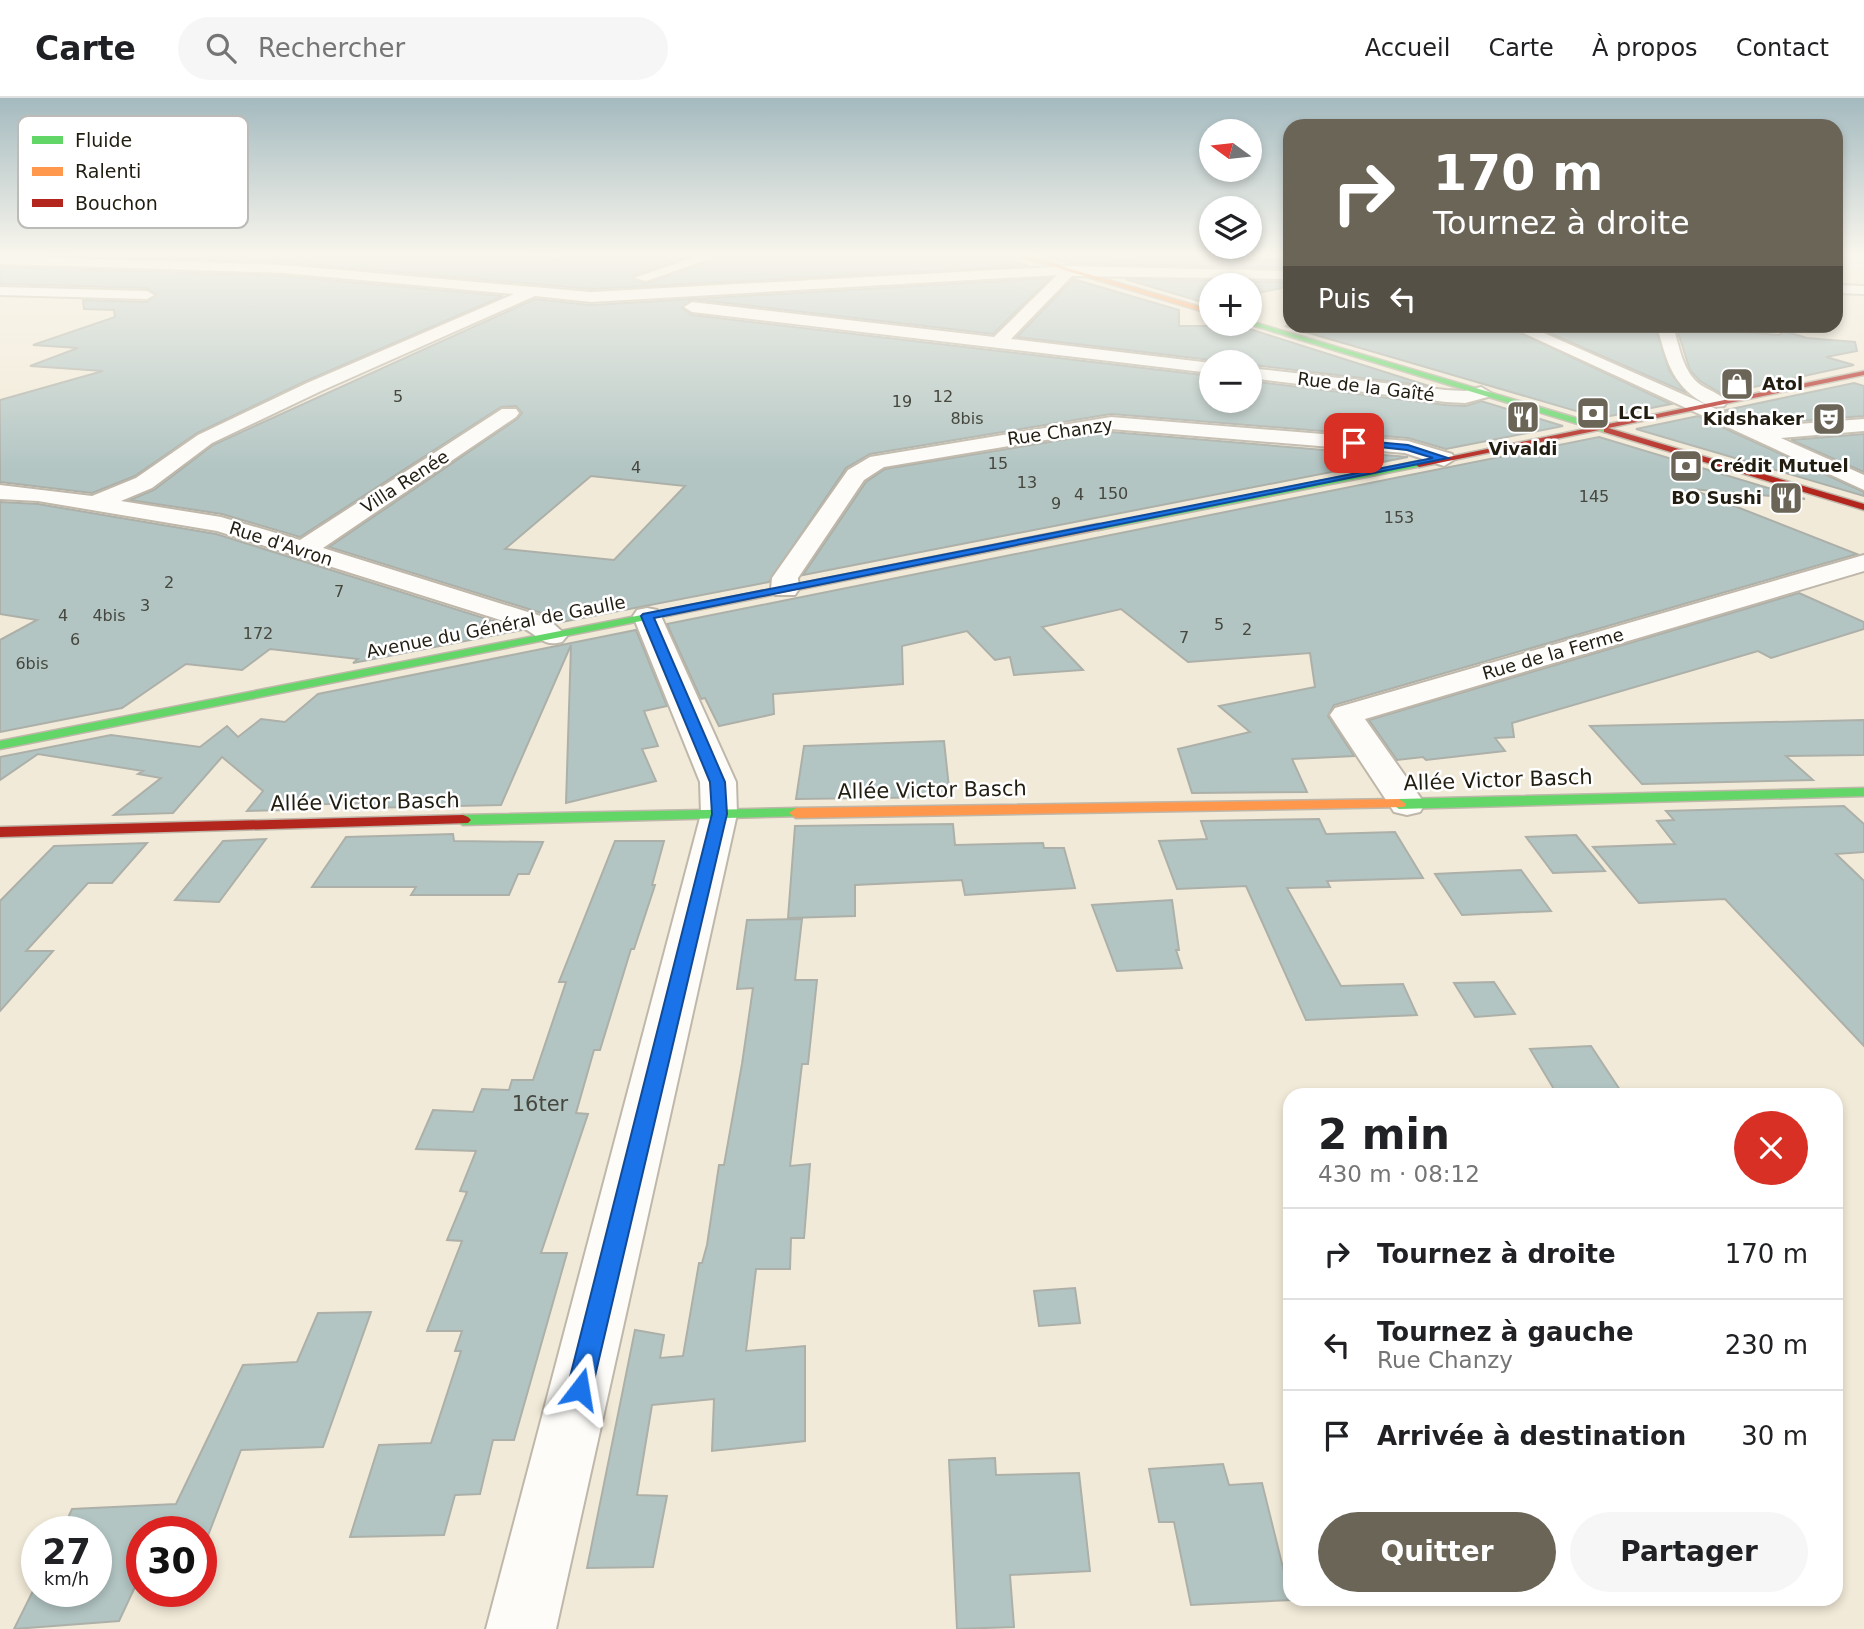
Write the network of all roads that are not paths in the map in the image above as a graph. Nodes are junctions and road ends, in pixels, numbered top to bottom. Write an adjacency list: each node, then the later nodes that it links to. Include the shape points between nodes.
1 (447, 327): 25 (street, via 217,433 144,483)
2 (879, 327): 9 (street)
3 (1013, 327): 9 (street)
4 (1265, 327): 6 (street)
5 (1283, 333): 15 (street)
6 (1283, 333)
7 (1532, 333): 14 (street)
8 (1667, 333): 13 (street)
9 (999, 342): 10 (street)
10 (1199, 367)
11 (1864, 373): 16 (street, Avenue du Général de Gaulle)
12 (1262, 374): 15 (street, Rue de la Gaîté, via 1446,396)
13 (1683, 380): 14 (street, via 1682,386 1673,387); 16 (street)
14 (1640, 381): 17 (street)
15 (1481, 393): 20 (street)
16 (1719, 403): 17 (street, Avenue du Général de Gaulle)
17 (1697, 407): 20 (street, Avenue du Général de Gaulle); 21 (street)
18 (509, 413): 27 (street, Villa Renée)
19 (1864, 425): 21 (street)
20 (1599, 427): 22 (street, Avenue du Général de Gaulle); 26 (street)
21 (1757, 433): 23 (street)
22 (1444, 458): 29 (street, Avenue du Général de Gaulle); 29 (street, Rue Chanzy, via 1408,447 1111,423 878,461 856,475 785,578)
23 (1864, 483)
24 (0, 492): 25 (street, Rue d'Avron)
25 (95, 503): 27 (street, Rue d'Avron, via 221,524)
26 (1864, 507)
27 (301, 551): 31 (street, Rue d'Avron, via 501,611 537,624)
28 (1864, 563): 34 (street, Rue de la Ferme, via 1346,715)
29 (785, 589): 30 (street, Avenue du Général de Gaulle)
30 (647, 616): 31 (street, Avenue du Général de Gaulle); 35 (street, via 718,782)
31 (552, 636): 32 (street, Avenue du Général de Gaulle)
32 (0, 745)
33 (1864, 792): 34 (street, Allée Victor Basch)
34 (1406, 804): 35 (street, Allée Victor Basch)
35 (719, 814): 36 (street, Allée Victor Basch); 37 (street)
36 (2, 834)
37 (521, 1629)

